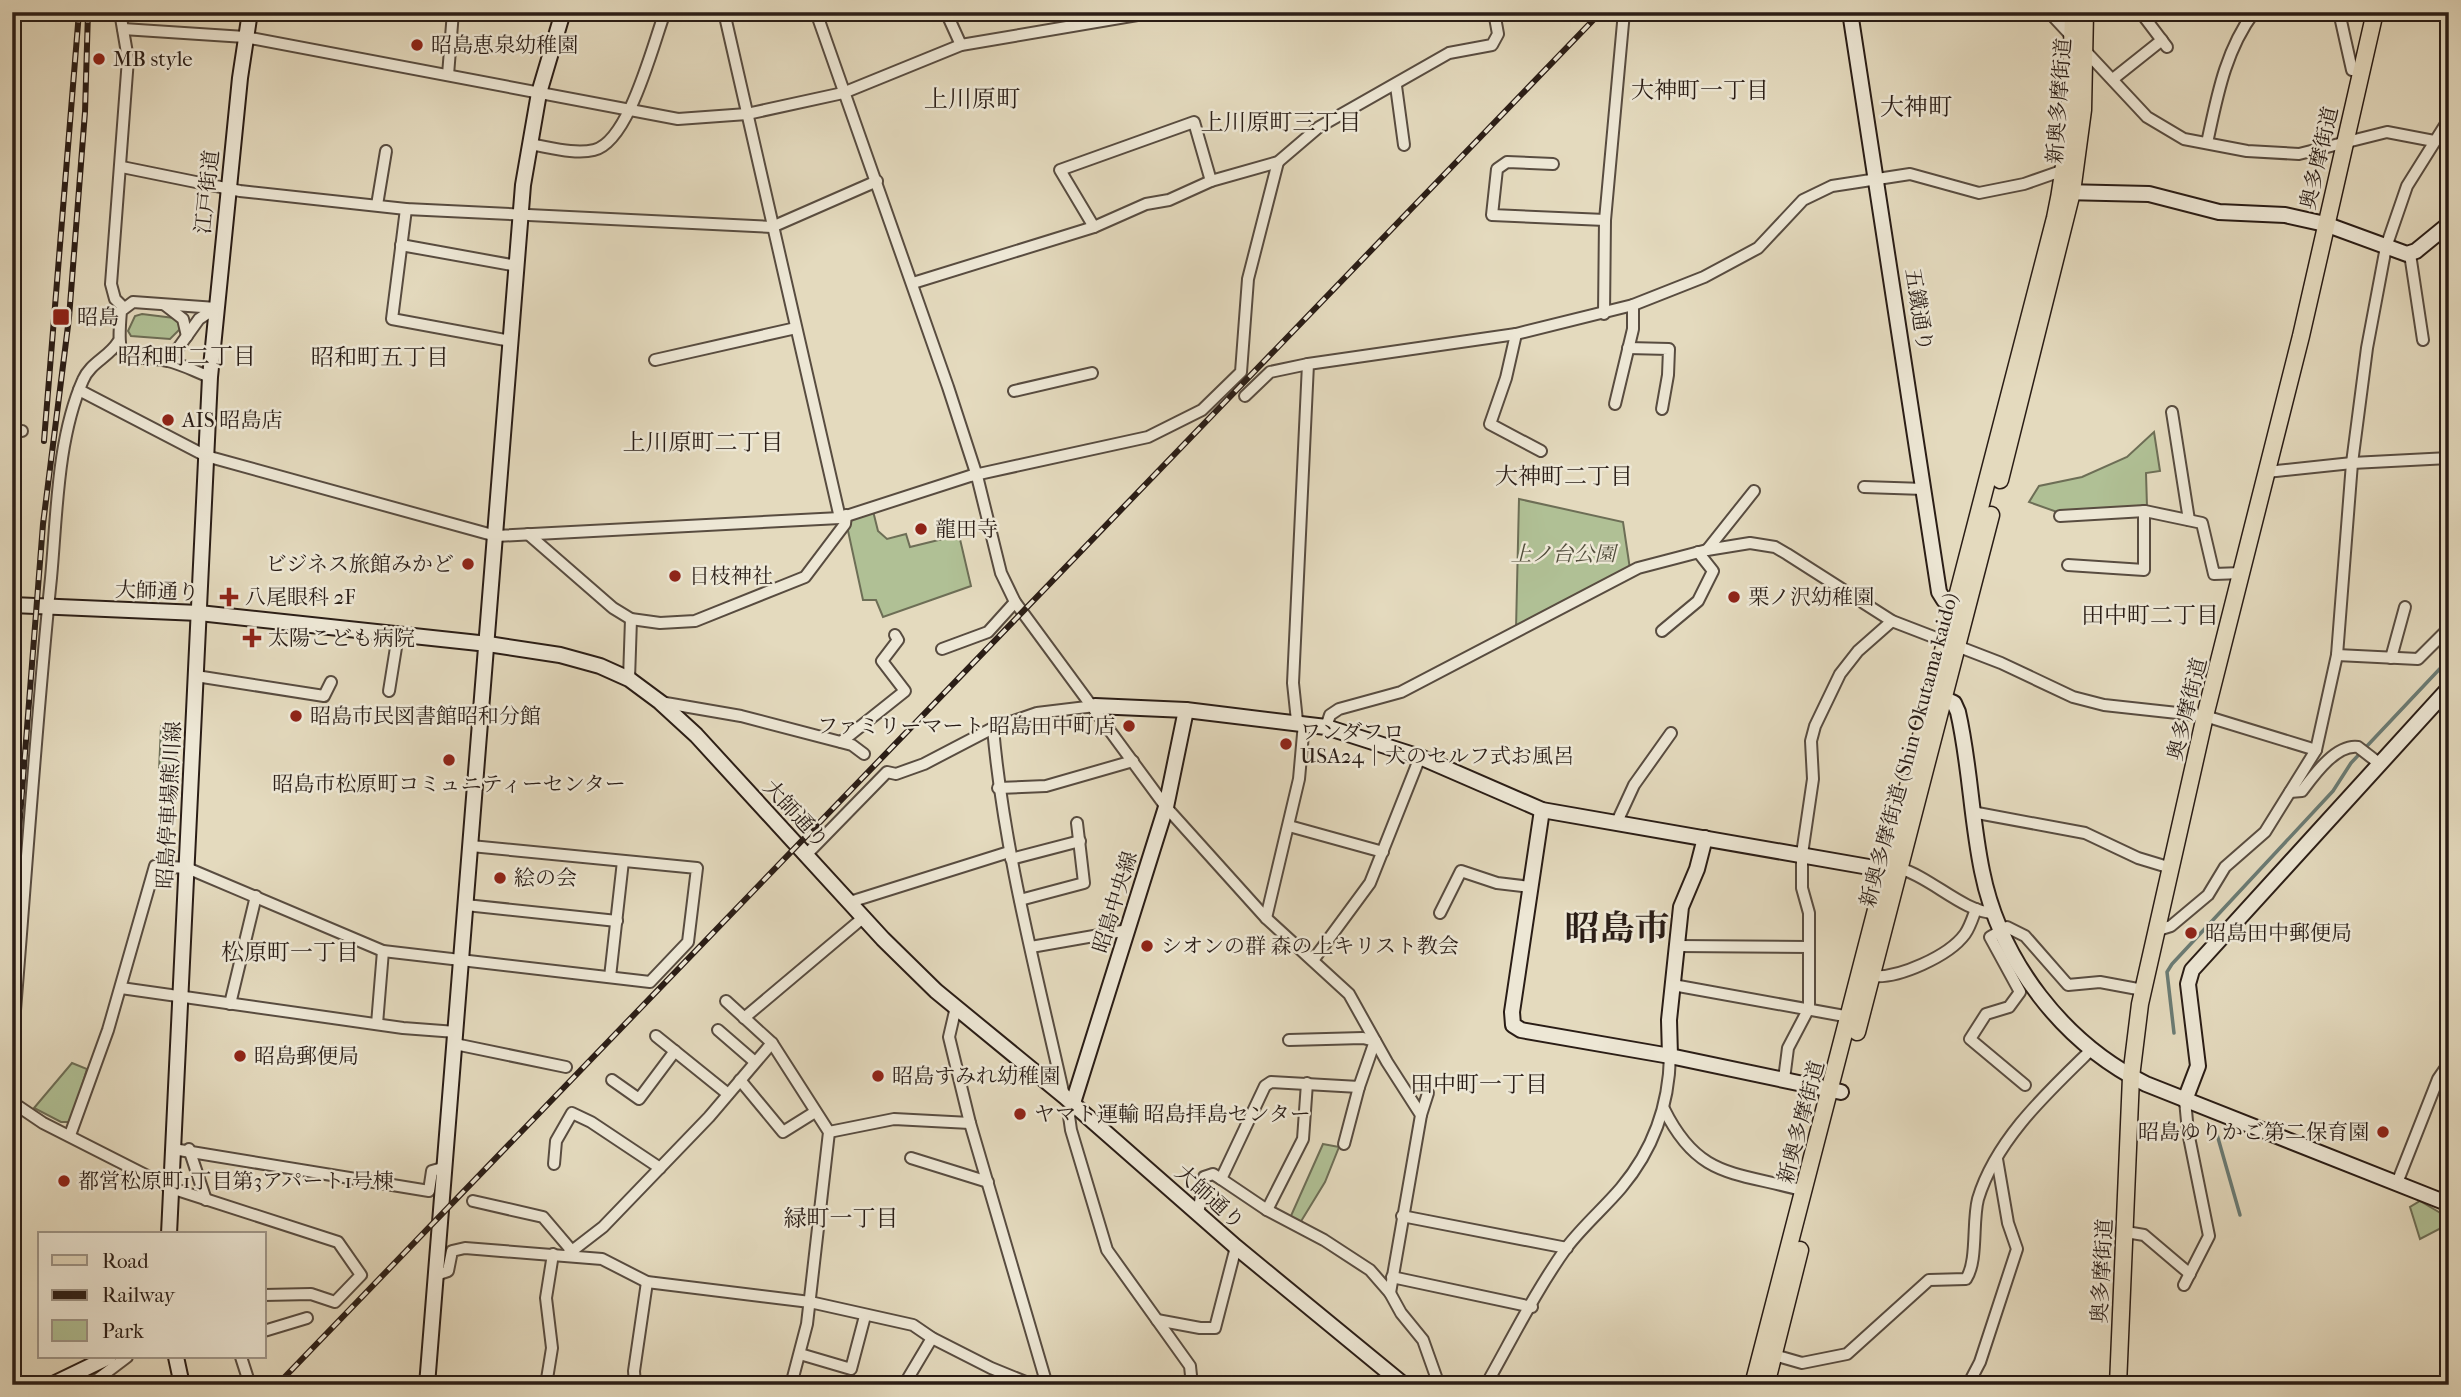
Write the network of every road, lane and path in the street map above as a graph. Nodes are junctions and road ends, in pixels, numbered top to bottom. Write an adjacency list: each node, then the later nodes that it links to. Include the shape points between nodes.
1 (120, 12): 20 (street)
2 (250, 12): 22 (street, 江戸街道)
3 (453, 12): 26 (street)
4 (563, 12): 29 (street)
5 (665, 12): 31 (street)
6 (724, 12): 32 (street)
7 (816, 12): 30 (street)
8 (946, 12): 23 (street)
9 (1155, 12): 23 (street)
10 (1494, 12): 28 (street, via 1498,34 1492,45 1449,53)
11 (1624, 12): 52 (street)
12 (1850, 12): 44 (street, 五鐵通り)
13 (2049, 12): 21 (street)
14 (2073, 12): 21 (main road, 新奥多摩街道)
15 (2085, 12): 24 (main road, 新奥多摩街道)
16 (2254, 12): 35 (street, via 2239,33 2221,78)
17 (2339, 12): 25 (street, via 2352,70)
18 (2375, 12): 25 (main road, 奥多摩街道)
19 (2146, 18): 27 (street, via 2164,43)
20 (123, 29): 22 (street); 42 (street, via 128,59)
21 (2072, 35): 24 (street); 43 (main road, 新奥多摩街道)
22 (245, 37): 26 (street); 47 (street, 江戸街道)
23 (961, 45): 30 (street)
24 (2084, 51): 27 (street); 48 (main road, 新奥多摩街道, via 2083,110)
25 (2361, 71): 38 (main road, 奥多摩街道)
26 (448, 75): 29 (street)
27 (2113, 79): 35 (street, via 2147,117 2184,139)
28 (1396, 86): 37 (street); 40 (street, via 1319,127)
29 (539, 93): 31 (street); 36 (street)
30 (843, 93): 32 (street); 45 (street)
31 (629, 111): 32 (street, via 678,119); 36 (street, via 601,148 579,151)
32 (747, 114): 55 (street)
33 (2449, 119): 34 (street)
34 (2434, 141): 38 (street, via 2387,132); 58 (street, via 2407,186)
35 (2207, 143): 38 (street, via 2247,151 2299,153)
36 (529, 144): 51 (street)
37 (1404, 145)
38 (2344, 145): 53 (main road, 奥多摩街道)
39 (386, 151): 49 (street)
40 (1278, 162): 46 (street); 90 (street, via 1248,279 1241,372 1232,383 1202,410 1147,437)
41 (1553, 164): 52 (street, via 1507,162 1497,169 1492,215)
42 (122, 167): 47 (street); 64 (street, via 112,290)
43 (2064, 170): 44 (street, via 1979,193 1910,174); 48 (main road, 新奥多摩街道)
44 (1876, 178): 63 (street, via 1832,186 1803,200 1758,248 1704,277); 92 (street, 五鐵通り)
45 (877, 181): 55 (street); 61 (street)
46 (1211, 181): 56 (street); 56 (street, via 1194,122 1060,170)
47 (229, 186): 49 (street, via 284,197); 65 (street, 江戸街道)
48 (2067, 192): 53 (street, via 2149,194 2219,212 2285,215); 105 (main road, 新奥多摩街道 (Shin Okutama kaido)); 115 (main road, 新奥多摩街道 (Shin Okutama kaido), via 2057,264)
49 (377, 205): 50 (street)
50 (406, 209): 51 (street); 57 (street)
51 (521, 216): 55 (street); 60 (street)
52 (1605, 220): 66 (street)
53 (2325, 224): 58 (street); 89 (main road, 奥多摩街道)
54 (2449, 224): 59 (street)
55 (772, 227): 67 (street)
56 (1094, 227): 61 (street)
57 (401, 245): 60 (street); 71 (street, via 392,319)
58 (2386, 247): 59 (street); 88 (street)
59 (2410, 254): 70 (street)
60 (517, 266): 71 (street)
61 (913, 283): 90 (street)
62 (162, 304): 64 (street, via 134,302); 65 (street); 69 (street, via 183,319)
63 (1633, 305): 66 (street); 73 (street)
64 (123, 307): 72 (street)
65 (216, 308): 69 (street, via 204,313); 78 (street, 江戸街道)
66 (1604, 314): 68 (street)
67 (796, 328): 74 (street); 95 (street)
68 (1517, 334): 76 (street); 85 (street, via 1490,424)
69 (187, 337): 75 (street)
70 (2423, 340)
71 (511, 341): 99 (street)
72 (118, 342): 75 (street, via 130,359); 80 (street, via 89,369)
73 (1628, 348): 82 (street); 83 (street, via 1668,349)
74 (655, 360)
75 (169, 361): 78 (street)
76 (1308, 364): 81 (street, via 1270,372); 130 (street, via 1293,683)
77 (1092, 373): 79 (street)
78 (210, 377): 86 (street, 昭島停車場熊川線)
79 (1019, 388)
80 (79, 390): 86 (street); 106 (street, via 67,436)
81 (1245, 396)
82 (1615, 404)
83 (1662, 409)
84 (2172, 412): 97 (street)
85 (1541, 451)
86 (206, 456): 99 (street); 107 (street, 昭島停車場熊川線)
87 (2449, 458): 88 (street)
88 (2352, 463): 89 (street); 118 (street)
89 (2267, 472): 102 (main road, 奥多摩街道)
90 (976, 476): 95 (street); 103 (street, via 1001,573)
91 (1864, 487): 92 (street)
92 (1924, 489): 105 (street, 五鐵通り, via 1939,592)
93 (1754, 491): 100 (street)
94 (2144, 511): 96 (street); 97 (street); 101 (street, via 2144,570)
95 (843, 516): 98 (street); 109 (street, via 845,524 805,577 695,621)
96 (2060, 516)
97 (2189, 520): 102 (street, via 2202,523 2214,574)
98 (528, 534): 99 (street); 109 (street)
99 (496, 536): 116 (street)
100 (1703, 551): 110 (street, via 1750,543 1775,547); 112 (street, via 1713,571 1698,601); 131 (street, via 1638,568 1401,692 1339,709 1330,715)
101 (2068, 565)
102 (2242, 573): 129 (main road, 奥多摩街道)
103 (1015, 603): 117 (street, via 988,632); 127 (street)
104 (12, 605): 106 (street, 大師通り)
105 (1955, 606): 115 (main road, 新奥多摩街道 (Shin Okutama kaido))
106 (47, 608): 107 (street, 大師通り); 198 (street)
107 (199, 613): 113 (street, 大師通り); 120 (street, 昭島停車場熊川線)
108 (2399, 614): 119 (street)
109 (631, 619): 121 (street)
110 (1892, 621): 115 (street); 153 (street, via 1851,659 1815,726)
111 (2449, 628): 119 (street, via 2418,659)
112 (1662, 631)
113 (398, 635): 116 (street, 大師通り); 124 (street)
114 (895, 635): 134 (street, via 898,640 883,661 905,691)
115 (1951, 644): 125 (main road, 新奥多摩街道 (Shin Okutama kaido)); 129 (street, via 2088,702); 158 (main road, 新奥多摩街道 (Shin Okutama kaido))
116 (488, 645): 121 (street, 大師通り, via 560,654); 150 (street)
117 (942, 649)
118 (2337, 655): 119 (street); 135 (street)
119 (2391, 658)
120 (196, 676): 122 (street, via 324,696); 156 (street, 昭島停車場熊川線)
121 (629, 679): 126 (street, 大師通り)
122 (331, 682)
123 (2449, 688): 139 (street)
124 (389, 691)
125 (1943, 698): 144 (street, via 1954,703 1958,712); 158 (main road, 新奥多摩街道 (Shin Okutama kaido))
126 (660, 702): 134 (street, via 741,716); 154 (street, 大師通り, via 696,735)
127 (1095, 706): 128 (street); 132 (street, via 1037,713); 138 (street)
128 (1186, 710): 130 (street); 142 (street, 昭島中央線)
129 (2205, 716): 135 (street); 157 (main road, 奥多摩街道)
130 (1300, 722): 131 (street); 147 (street, via 1299,779)
131 (1326, 727): 137 (street)
132 (993, 728): 140 (street); 154 (street, via 924,764 896,774 887,772)
133 (1671, 733): 146 (street, via 1633,785)
134 (841, 742): 136 (street)
135 (2316, 750): 141 (street)
136 (864, 754)
137 (1420, 757): 143 (street); 151 (street)
138 (1133, 761): 140 (street, via 1046,786); 142 (street)
139 (2380, 764): 141 (street, via 2361,749 2347,748 2320,768 2302,791); 216 (street, via 2192,970 2188,984 2198,1066)
140 (998, 788): 152 (street)
141 (2290, 792): 172 (street, via 2265,832 2225,867 2208,895 2171,926)
142 (1166, 807): 168 (street); 171 (street, 昭島中央線)
143 (1542, 810): 146 (street); 159 (street)
144 (1972, 812): 157 (street, via 2085,833); 166 (street)
145 (1077, 823): 149 (street)
146 (1616, 824): 148 (street)
147 (1289, 826): 151 (street); 168 (street)
148 (1705, 838): 153 (street); 173 (street, via 1698,869 1681,907)
149 (1080, 841): 152 (street); 161 (street, via 1084,883)
150 (471, 846): 155 (street); 163 (street)
151 (1383, 852): 178 (street, via 1370,883)
152 (1010, 855): 161 (street); 162 (street)
153 (1802, 855): 158 (street); 175 (street)
154 (805, 856): 162 (street, 大師通り)
155 (622, 860): 169 (street); 180 (street, via 697,868 688,942 650,982)
156 (187, 867): 160 (street); 182 (street, via 155,866); 184 (street, 昭島停車場熊川線)
157 (2171, 868): 172 (main road, 奥多摩街道)
158 (1893, 869): 164 (street, via 1927,880); 179 (main road, 新奥多摩街道 (Shin Okutama kaido)); 189 (main road, 新奥多摩街道)
159 (1531, 887): 165 (street, via 1497,883 1461,871); 201 (street, via 1513,1025)
160 (256, 897): 176 (street); 186 (street)
161 (1020, 900): 174 (street)
162 (850, 902): 167 (street, 大師通り)
163 (466, 905): 169 (street); 177 (street)
164 (1976, 909): 166 (street); 179 (street, via 1964,935 1948,950 1902,973)
165 (1440, 913)
166 (1994, 913): 170 (street)
167 (864, 917): 187 (street, 大師通り); 190 (street)
168 (1266, 918): 178 (street)
169 (617, 921): 180 (street)
170 (2001, 929): 183 (street, via 2007,927 2025,936 2068,985 2100,982); 199 (street, via 2034,988); 210 (street, via 1990,937 2020,992 2009,1007 1986,1014 1970,1039)
171 (1128, 930): 174 (street); 215 (street, 昭島中央線)
172 (2155, 931): 183 (main road, 奥多摩街道)
173 (1677, 946): 175 (street); 181 (street)
174 (1031, 947): 215 (street)
175 (1809, 947): 188 (street)
176 (383, 951): 177 (street); 191 (street)
177 (463, 958): 180 (street); 194 (street)
178 (1314, 959): 196 (street, via 1349,994)
179 (1872, 976): 212 (main road, 新奥多摩街道 (Shin Okutama kaido))
180 (610, 977)
181 (1673, 985): 188 (street); 201 (street)
182 (121, 988): 184 (street); 223 (street)
183 (2143, 990): 205 (main road, 奥多摩街道)
184 (180, 997): 186 (street); 225 (street, 昭島停車場熊川線)
185 (726, 1001): 190 (street)
186 (230, 1004): 191 (street)
187 (956, 1007): 215 (street, 大師通り); 221 (street, via 949,1037)
188 (1809, 1007): 189 (street); 206 (street, via 1788,1048)
189 (1850, 1017): 212 (main road, 新奥多摩街道)
190 (744, 1018): 197 (street)
191 (377, 1024): 194 (street)
192 (718, 1030): 202 (street)
193 (656, 1036): 200 (street)
194 (456, 1038): 204 (street); 230 (street)
195 (1289, 1040): 196 (street)
196 (1376, 1041): 211 (street); 220 (street)
197 (772, 1043): 202 (street); 219 (street)
198 (12, 1047)
199 (2092, 1049): 205 (street); 228 (street, via 2038,1104)
200 (675, 1051): 207 (street, via 639,1099); 214 (street)
201 (1670, 1056): 206 (street); 218 (street)
202 (755, 1062): 208 (street)
203 (2449, 1063): 234 (street, via 2435,1085)
204 (566, 1067)
205 (2131, 1077): 216 (street); 244 (main road, 奥多摩街道)
206 (1784, 1079): 212 (street)
207 (612, 1080)
208 (740, 1080): 214 (street); 219 (street, via 783,1132)
209 (1307, 1083): 211 (street); 232 (street, via 1271,1082 1265,1086); 240 (street, via 1303,1139)
210 (2025, 1085)
211 (1359, 1087): 224 (street)
212 (1836, 1090): 236 (main road, 新奥多摩街道); 264 (main road, 新奥多摩街道 (Shin Okutama kaido))
213 (1428, 1093): 220 (street)
214 (728, 1094): 231 (street)
215 (1069, 1099): 241 (street, 大師通り); 260 (street, via 1071,1130 1107,1250)
216 (2185, 1100): 234 (street); 249 (street, via 2209,1236)
217 (12, 1102): 223 (street)
218 (1664, 1110): 236 (street, via 1681,1141 1707,1165); 246 (street, via 1649,1148 1623,1186)
219 (815, 1112): 222 (street)
220 (1421, 1115): 242 (street)
221 (970, 1123): 222 (street, via 894,1119); 233 (street)
222 (829, 1132): 256 (street)
223 (69, 1135): 235 (street)
224 (1344, 1144)
225 (173, 1149): 226 (street); 235 (street, 昭島停車場熊川線)
226 (189, 1149): 230 (street, via 429,1191 432,1171); 237 (street)
227 (911, 1158): 233 (street)
228 (1997, 1158): 264 (street, via 1978,1201 1966,1279 1929,1280 1847,1354 1802,1363); 286 (street, via 2017,1249)
229 (554, 1164): 231 (street, via 556,1141 572,1113)
230 (446, 1167): 250 (street)
231 (660, 1168): 247 (street, via 603,1227)
232 (1222, 1179): 240 (street); 241 (street, via 1213,1174 1204,1177)
233 (988, 1182): 279 (street)
234 (2397, 1183): 239 (street)
235 (171, 1188): 237 (street); 243 (street, 昭島停車場熊川線)
236 (1804, 1191): 284 (main road, 新奥多摩街道)
237 (206, 1200): 255 (street, via 338,1242 360,1275 335,1302 311,1294)
238 (473, 1201): 247 (street, via 543,1217)
239 (2449, 1204)
240 (1267, 1210): 254 (street, via 1370,1270)
241 (1198, 1215): 245 (street, 大師通り)
242 (1402, 1216): 246 (street); 251 (street)
243 (169, 1232)
244 (2126, 1232): 249 (street, via 2144,1235); 287 (main road, 奥多摩街道)
245 (1236, 1247): 260 (street, via 1215,1328); 281 (street, 大師通り)
246 (1567, 1248): 257 (street)
247 (570, 1253): 248 (street); 252 (street, via 601,1259)
248 (553, 1254): 250 (street, via 465,1248 452,1251 448,1271); 274 (street, via 546,1298 552,1348)
249 (2190, 1274): 253 (street)
250 (436, 1275): 273 (street)
251 (1392, 1277): 254 (street); 257 (street)
252 (647, 1282): 256 (street); 275 (street)
253 (2184, 1285)
254 (1390, 1293): 282 (street, via 1423,1340)
255 (266, 1295)
256 (810, 1302): 258 (street); 263 (street)
257 (1532, 1307): 283 (street)
258 (865, 1316): 262 (street, via 914,1325); 263 (street, via 850,1369)
259 (307, 1318): 261 (street)
260 (1157, 1320): 280 (street, via 1190,1366)
261 (266, 1330)
262 (932, 1338): 277 (street); 278 (street)
263 (800, 1354): 276 (street)
264 (1774, 1355): 285 (main road)
265 (107, 1358): 269 (street)
266 (126, 1358): 270 (street)
267 (176, 1358): 271 (street)
268 (241, 1358): 272 (street)
269 (51, 1385)
270 (90, 1385)
271 (182, 1385)
272 (250, 1385)
273 (427, 1385)
274 (545, 1385)
275 (635, 1385)
276 (791, 1385)
277 (904, 1385)
278 (1033, 1385)
279 (1046, 1385)
280 (1192, 1385)
281 (1404, 1385)
282 (1439, 1385)
283 (1486, 1385)
284 (1753, 1385)
285 (1766, 1385)
286 (1968, 1385)
287 (2118, 1385)

